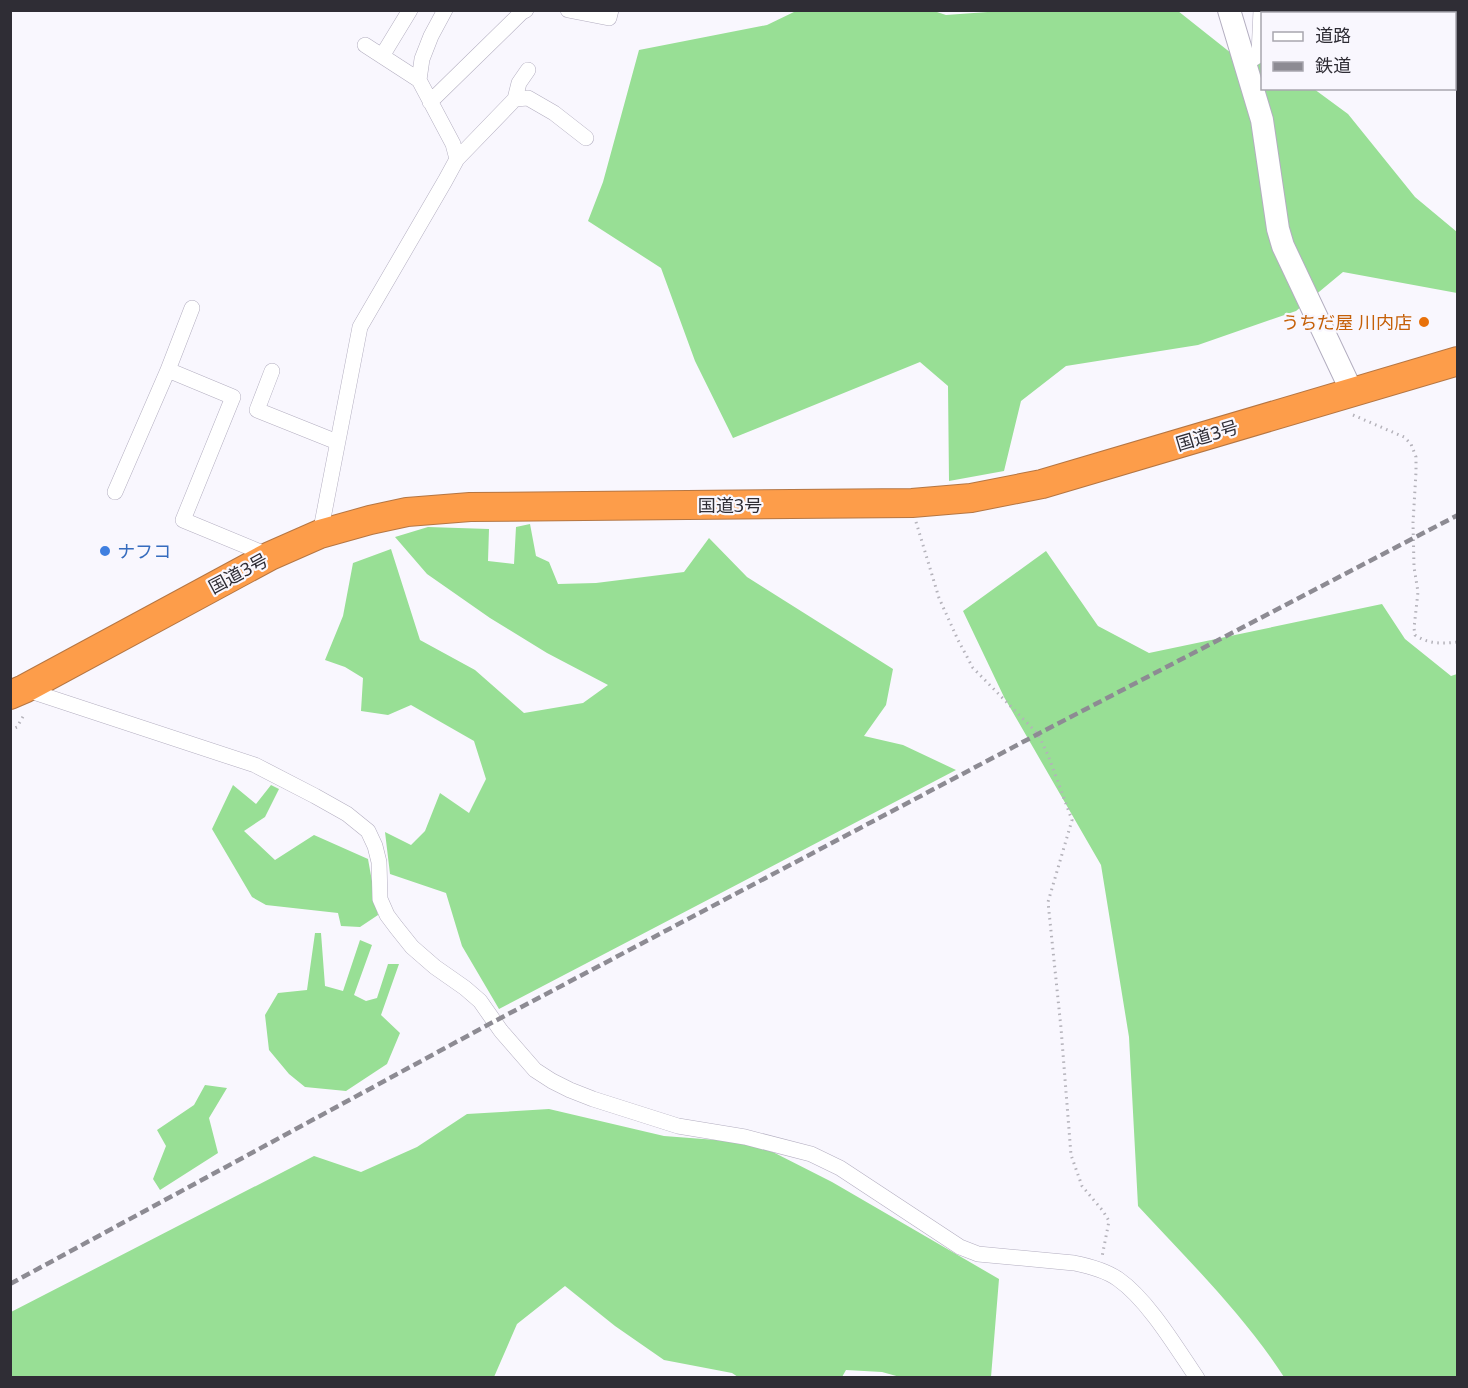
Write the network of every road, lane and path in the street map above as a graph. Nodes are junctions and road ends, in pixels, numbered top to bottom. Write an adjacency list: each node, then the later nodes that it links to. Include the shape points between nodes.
1 (410, 10): 9 (street)
2 (445, 10): 12 (street, via 422,59)
3 (526, 10): 14 (street)
4 (568, 10): 5 (street, via 609,18)
5 (611, 10)
6 (1229, 10): 10 (street)
7 (1261, 10): 10 (street, via 1259,55)
8 (365, 45): 9 (street)
9 (382, 56): 12 (street)
10 (1245, 64): 21 (street, via 1262,120 1278,229)
11 (528, 70): 13 (street)
12 (419, 80): 14 (street)
13 (515, 99): 15 (street, via 528,98); 16 (street)
14 (430, 102): 16 (street, via 453,144)
15 (586, 138)
16 (456, 159): 22 (street, via 360,327)
17 (192, 308): 19 (street)
18 (1458, 361): 21 (highway, 国道3号)
19 (168, 370): 23 (street); 26 (street, via 233,397 183,520)
20 (272, 371): 22 (street, via 257,410)
21 (1341, 395): 24 (highway, 国道3号, via 1042,484 971,498); 27 (path, via 1346,412 1404,437 1411,444 1416,457 1415,635 1439,644)
22 (337, 442): 25 (street)
23 (116, 492)
24 (912, 503): 25 (highway, 国道3号, via 470,507 407,512); 29 (path, via 939,598 958,640 973,668 1038,734 1072,820 1048,902 1071,1155 1082,1186 1109,1221)
25 (321, 534): 26 (highway, 国道3号)
26 (270, 556): 28 (highway, 国道3号)
27 (1458, 642)
28 (15, 695): 29 (street, via 255,765 347,814 368,831 375,846 380,899 396,927 435,967 480,1001 501,1031 552,1082 678,1126 811,1154 978,1254 1074,1263)
29 (1100, 1270): 30 (street, via 1116,1278 1142,1301)
30 (1197, 1377)

